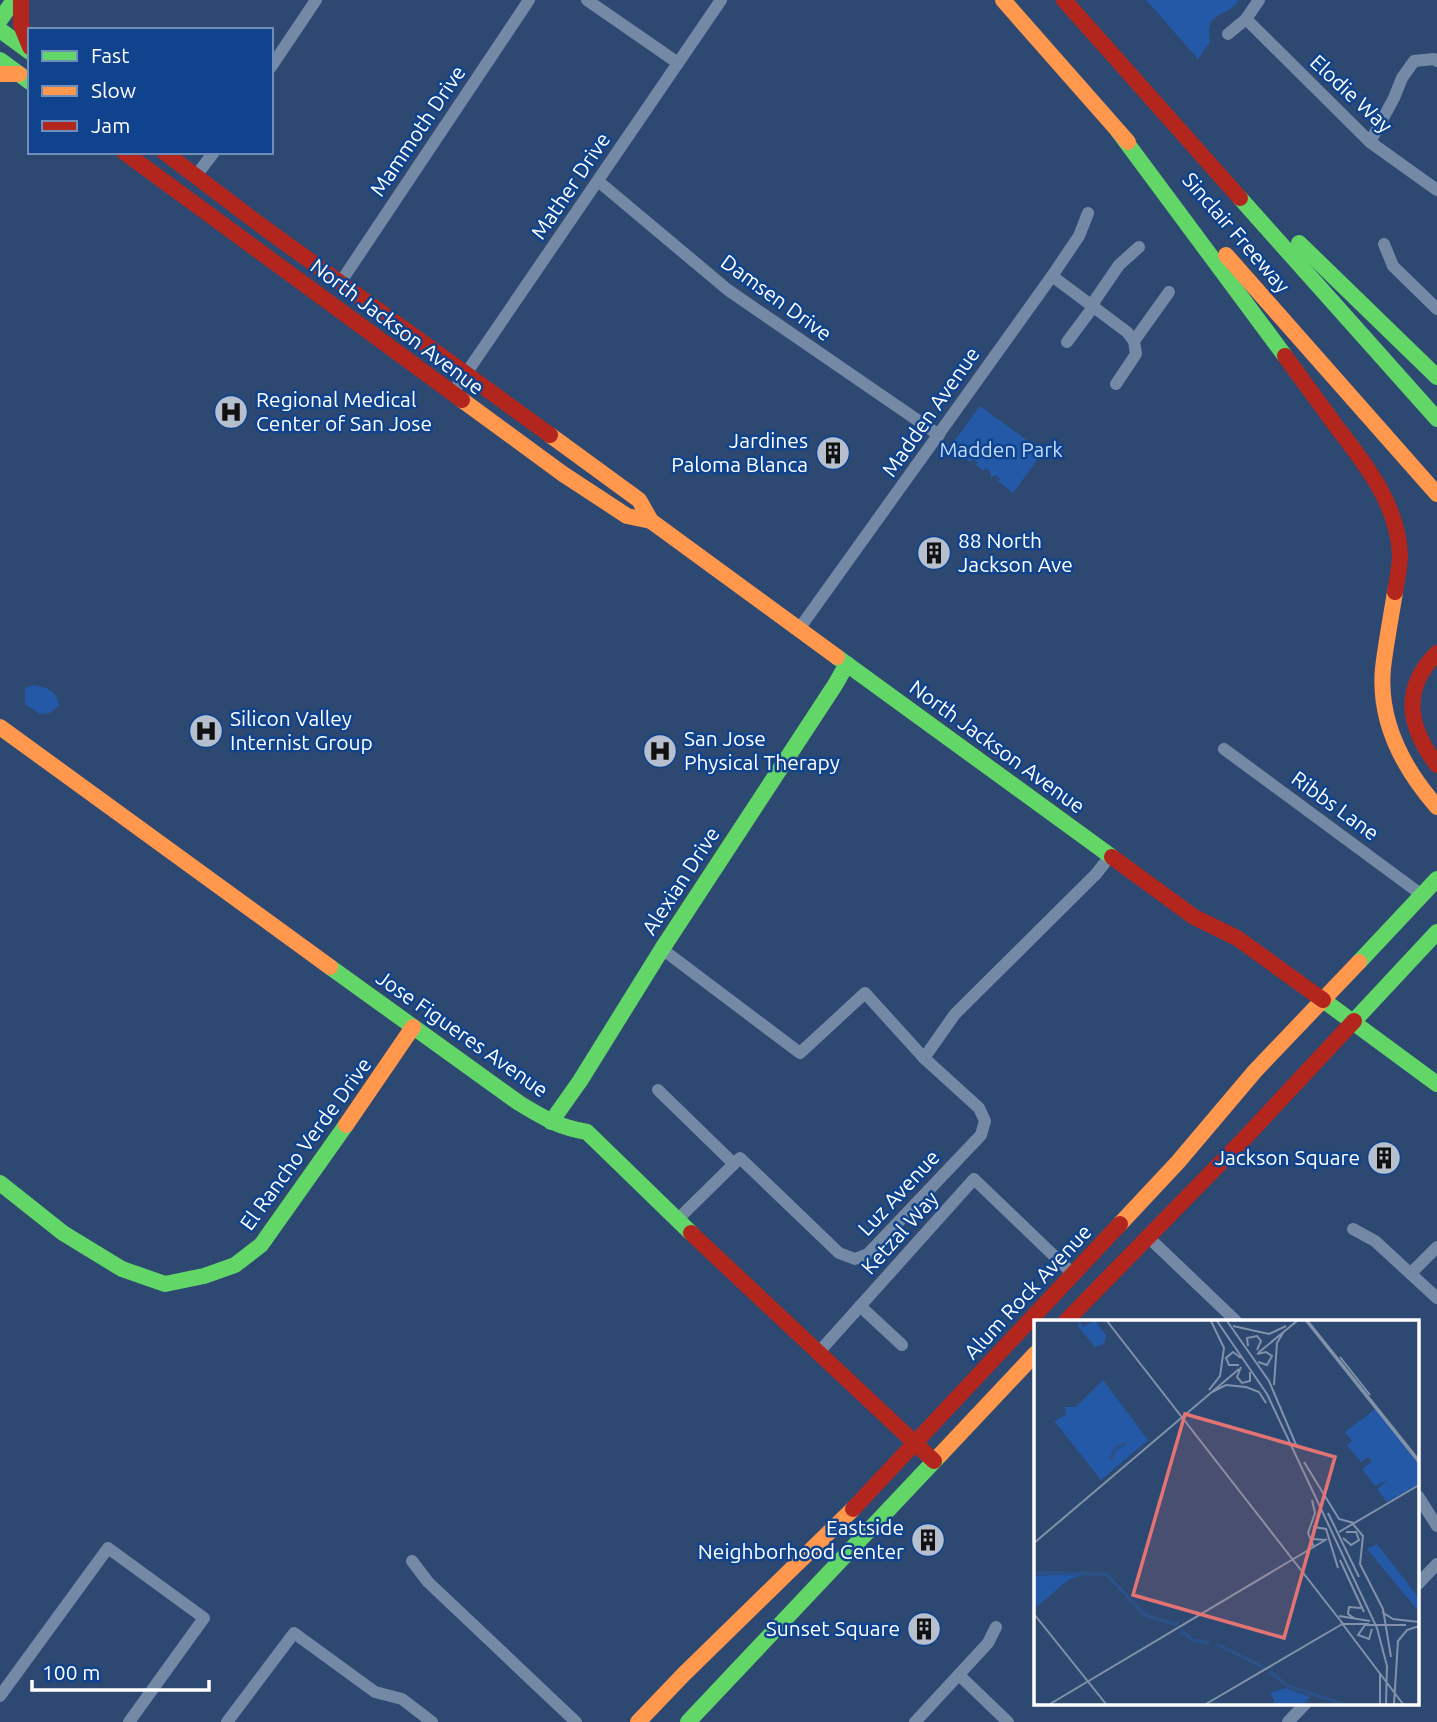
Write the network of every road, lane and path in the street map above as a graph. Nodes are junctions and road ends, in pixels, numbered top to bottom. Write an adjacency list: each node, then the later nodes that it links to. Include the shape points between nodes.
1 (13, 0): 12 (main road)
2 (21, 0): 16 (main road, via 20,26)
3 (316, 0): 21 (street)
4 (529, 0): 39 (street, Mammoth Drive)
5 (587, 0): 20 (street)
6 (721, 0): 20 (street, Mather Drive)
7 (998, 0): 14 (main road)
8 (1003, 0): 14 (main road, Sinclair Freeway)
9 (1259, 0): 11 (street)
10 (1067, 3): 24 (main road, Sinclair Freeway)
11 (1246, 19): 15 (street); 26 (street, Elodie Way)
12 (0, 20)
13 (0, 30): 17 (main road)
14 (1032, 34): 25 (main road, Sinclair Freeway)
15 (1228, 34)
16 (28, 46)
17 (28, 49)
18 (0, 60): 23 (main road)
19 (1437, 61): 26 (street, via 1414,61)
20 (678, 63): 31 (street, Mather Drive)
21 (273, 64)
22 (0, 74): 23 (main road)
23 (24, 78)
24 (1169, 117): 46 (main road); 49 (main road, Sinclair Freeway)
25 (1118, 131): 51 (main road, Sinclair Freeway); 59 (main road, via 1361,459 1389,505 1400,557 1383,670 1386,716 1408,772)
26 (1370, 142): 33 (street, Elodie Way)
27 (127, 154): 32 (main road, North Jackson Avenue)
28 (166, 154): 30 (main road, North Jackson Avenue)
29 (212, 154): 30 (street)
30 (195, 177): 34 (main road, North Jackson Avenue)
31 (598, 181): 45 (street, Mather Drive); 50 (street, Damsen Drive, via 728,290)
32 (175, 190): 34 (main road, via 189,187); 48 (main road, North Jackson Avenue)
33 (1437, 190)
34 (223, 197): 39 (main road, North Jackson Avenue)
35 (1088, 213): 38 (street, Madden Avenue, via 1079,236)
36 (1384, 244): 42 (street, via 1393,266)
37 (1139, 247): 41 (street, via 1119,265)
38 (1052, 276): 41 (street); 50 (street, Madden Avenue)
39 (340, 283): 45 (main road, North Jackson Avenue)
40 (1170, 292): 43 (street)
41 (1093, 307): 43 (street); 44 (street)
42 (1437, 309)
43 (1134, 341): 47 (street, via 1136,354)
44 (1067, 342)
45 (465, 375): 48 (street, Mather Drive); 52 (main road, North Jackson Avenue, via 639,500)
46 (1437, 377)
47 (1116, 384)
48 (452, 394): 52 (main road, North Jackson Avenue, via 627,516)
49 (1437, 419)
50 (939, 435): 53 (street, Madden Avenue)
51 (1437, 494)
52 (651, 521): 53 (main road, North Jackson Avenue)
53 (799, 629): 55 (main road, North Jackson Avenue)
54 (1437, 653): 58 (main road, via 1416,681 1413,709 1421,743)
55 (847, 664): 60 (main road, North Jackson Avenue); 64 (main road, Alexian Drive)
56 (0, 727): 67 (main road, Jose Figueres Avenue)
57 (1224, 749): 62 (street, Ribbs Lane)
58 (1437, 765)
59 (1437, 807)
60 (1111, 855): 65 (main road, North Jackson Avenue, via 1194,917 1237,938); 68 (street, via 955,1014)
61 (1437, 879): 62 (main road, Alum Rock Avenue)
62 (1422, 895): 65 (main road, Alum Rock Avenue)
63 (1437, 932): 66 (main road)
64 (662, 949): 68 (street, Luz Avenue, via 800,1052 865,993); 71 (main road, Alexian Drive)
65 (1322, 1000): 66 (main road, North Jackson Avenue); 79 (main road, Alum Rock Avenue)
66 (1353, 1022): 69 (main road, North Jackson Avenue); 76 (main road)
67 (413, 1027): 71 (main road, Jose Figueres Avenue); 73 (main road, El Rancho Verde Drive, via 261,1245 235,1265 165,1284 122,1269 63,1233)
68 (924, 1058): 72 (street, Luz Avenue, via 979,1108 985,1121 981,1135 868,1254 855,1259 839,1252 740,1158)
69 (1437, 1084)
70 (659, 1090): 72 (street, Luz Avenue)
71 (551, 1122): 74 (main road, Jose Figueres Avenue, via 587,1132)
72 (734, 1164): 74 (street)
73 (0, 1183)
74 (677, 1220): 85 (main road, Jose Figueres Avenue)
75 (1353, 1229): 78 (street, via 1375,1241)
76 (1147, 1236): 82 (main road); 83 (street)
77 (1437, 1247): 78 (street)
78 (1411, 1273): 80 (street)
79 (1073, 1274): 81 (street, Ketzal Way, via 974,1179); 87 (main road, Alum Rock Avenue)
80 (1437, 1298)
81 (860, 1306): 84 (street); 85 (street, Ketzal Way)
82 (1067, 1320)
83 (1235, 1320)
84 (902, 1345)
85 (818, 1352): 87 (main road, Jose Figueres Avenue)
86 (1034, 1355): 88 (main road)
87 (915, 1443): 88 (main road, Jose Figueres Avenue); 102 (main road, Alum Rock Avenue)
88 (934, 1461): 103 (main road)
89 (1420, 1499): 90 (street)
90 (1437, 1526)
91 (412, 1561): 101 (street, via 428,1582)
92 (1437, 1564): 93 (street)
93 (1420, 1582)
94 (996, 1627): 95 (street)
95 (959, 1675): 104 (street); 105 (street)
96 (0, 1696): 99 (street, via 108,1548 204,1619)
97 (1305, 1704): 106 (street)
98 (424, 1719): 100 (street, via 402,1699 374,1692 294,1633)
99 (129, 1722)
100 (227, 1722)
101 (576, 1722)
102 (638, 1722)
103 (688, 1722)
104 (915, 1722)
105 (1008, 1722)
106 (1288, 1722)

